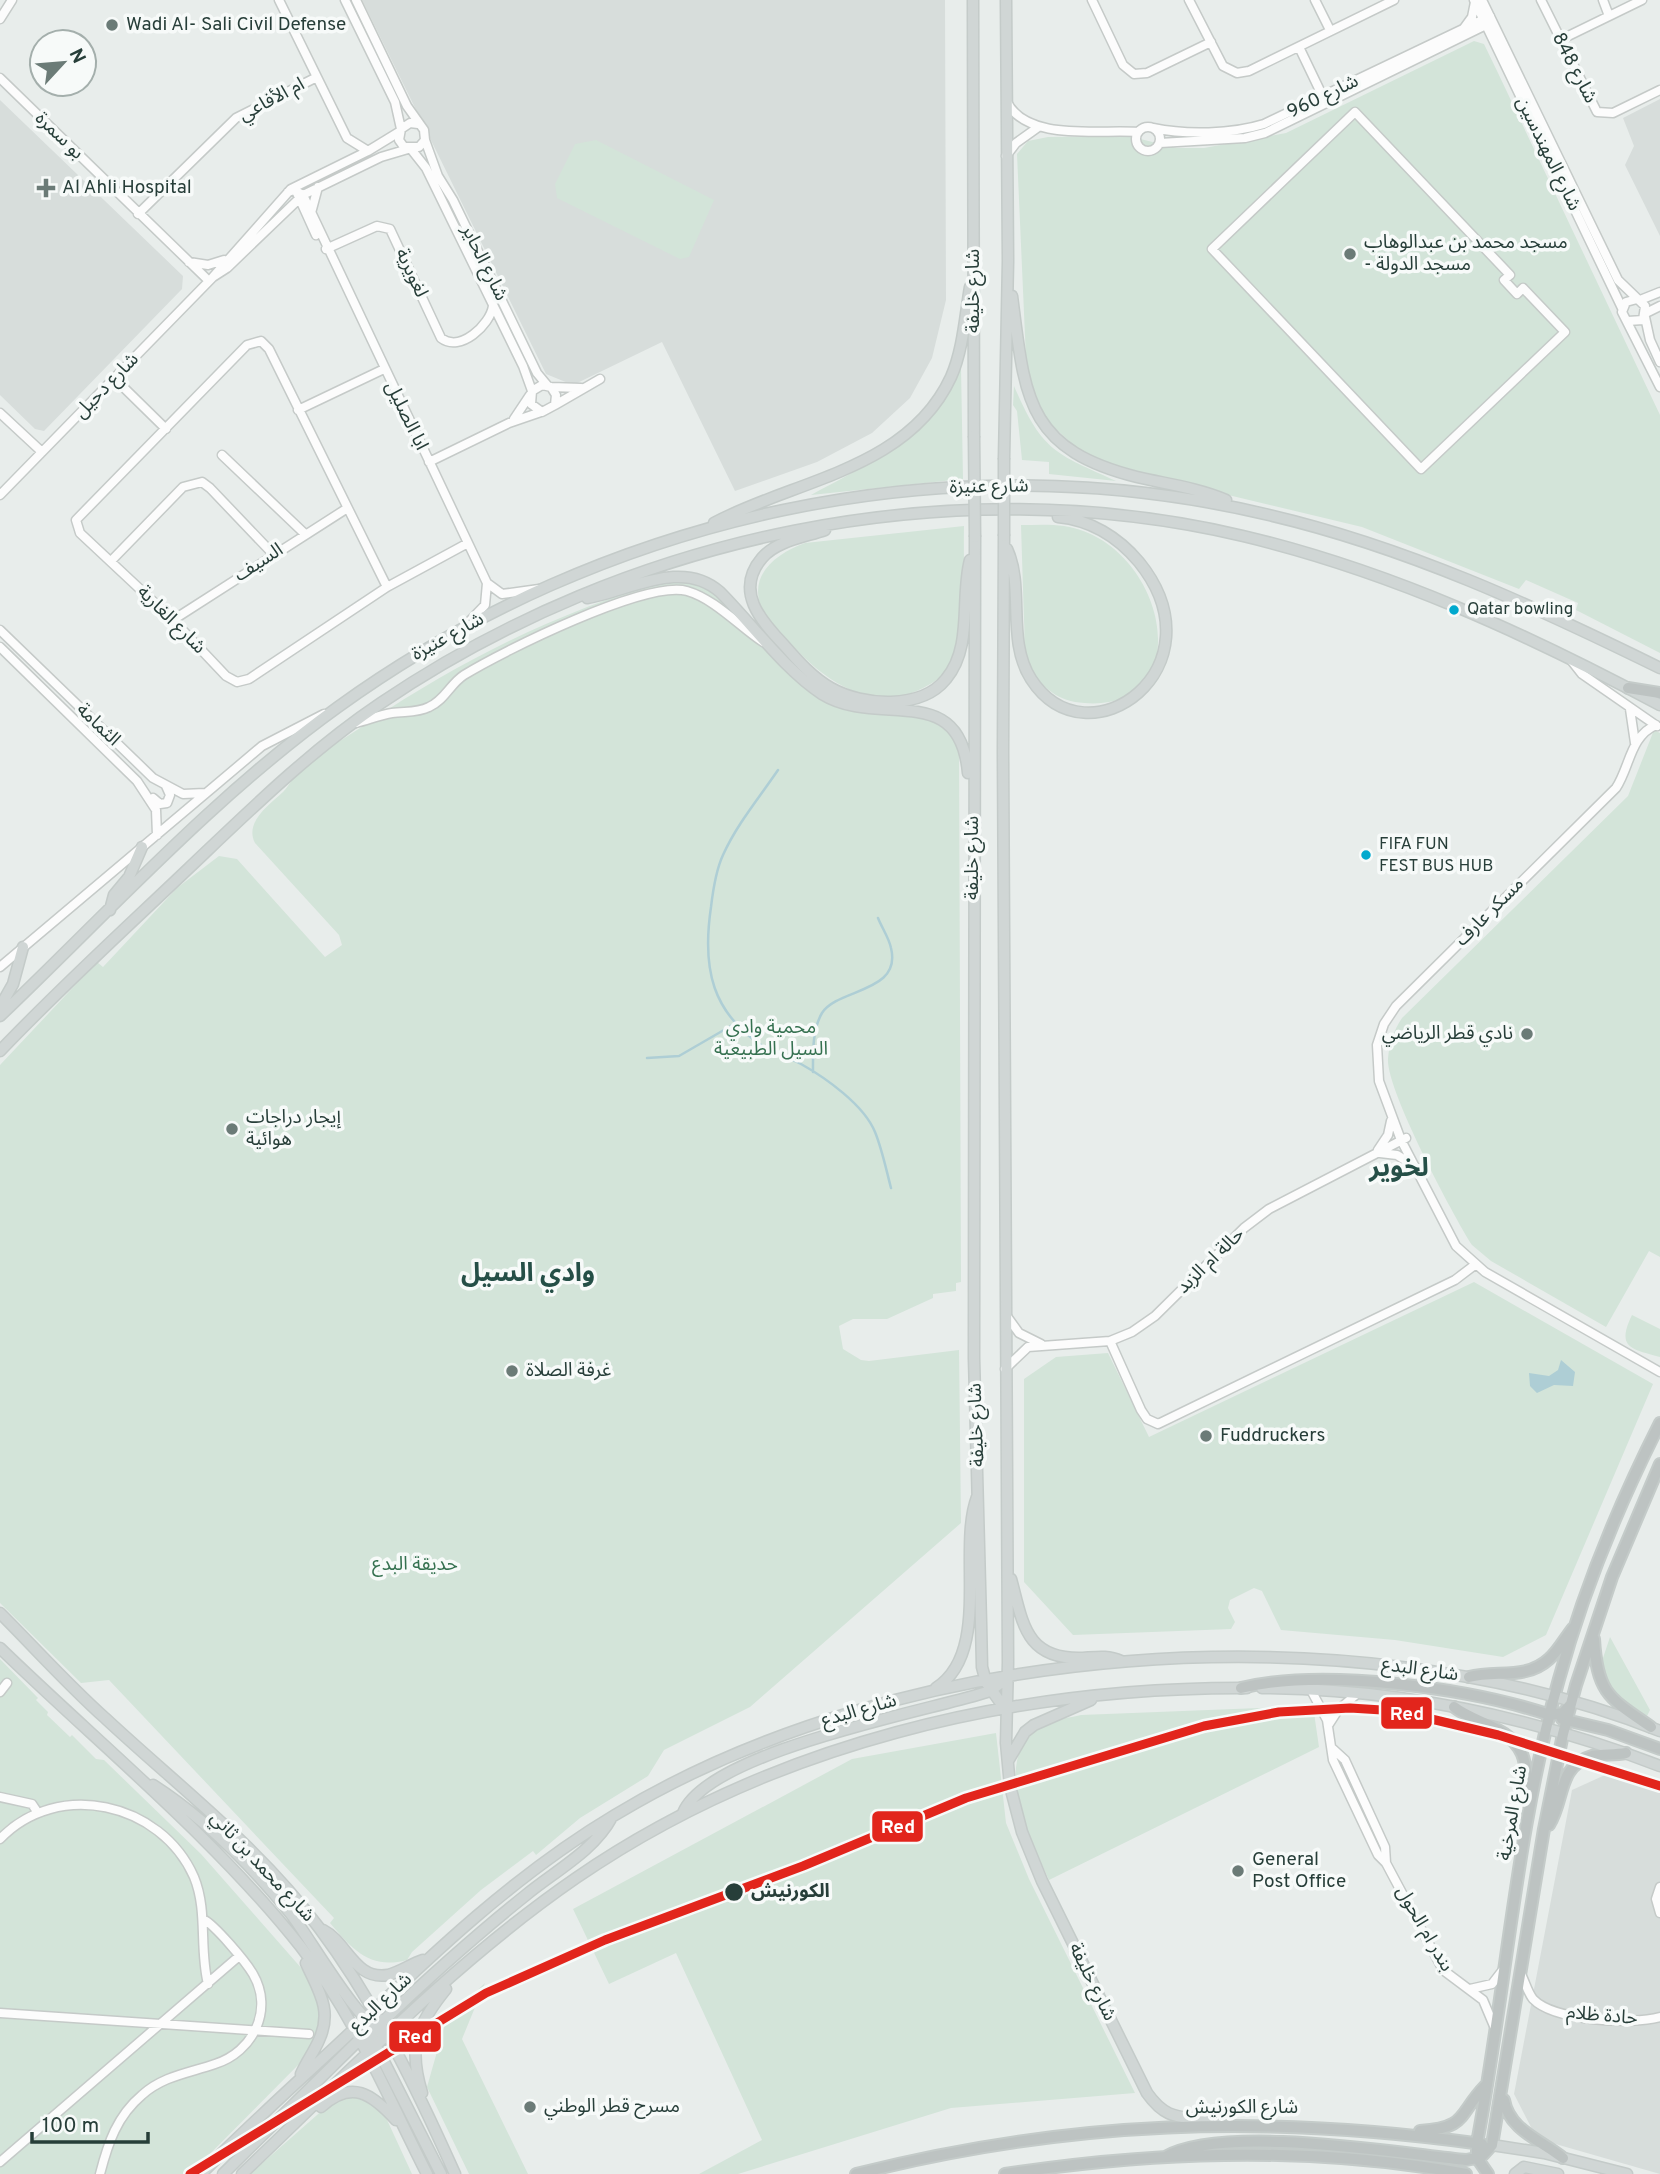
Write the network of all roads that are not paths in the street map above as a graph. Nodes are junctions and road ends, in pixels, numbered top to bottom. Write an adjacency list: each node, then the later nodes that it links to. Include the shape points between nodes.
1 (12, 0): 16 (street)
2 (279, 0): 24 (street)
3 (345, 0): 32 (street, via 395,102)
4 (356, 0): 29 (street)
5 (973, 0): 48 (main road, شارع خليفة)
6 (1006, 0): 27 (main road, شارع خليفة)
7 (1092, 0): 21 (street, via 1123,65 1134,74 1147,73)
8 (1189, 0): 21 (street)
9 (1315, 0): 18 (street)
10 (1394, 0): 18 (street)
11 (1541, 0): 20 (street, شارع 848)
12 (1603, 0): 15 (street)
13 (1642, 0): 15 (street)
14 (1477, 1): 17 (street, شارع المهندسين); 19 (street)
15 (1609, 16): 20 (street)
16 (0, 19)
17 (1486, 20): 19 (street, شارع 960); 23 (street, شارع المهندسين); 53 (street, شارع المهندسين, via 1615,273)
18 (1330, 30): 22 (street)
19 (1465, 32): 23 (street, via 1485,38); 28 (street, شارع 960); 36 (street, شارع 960, via 1265,133)
20 (1560, 40): 26 (street, شارع 848, via 1597,112 1613,113)
21 (1211, 42): 22 (street, via 1223,66 1237,74)
22 (1298, 47): 28 (street)
23 (1498, 50): 56 (street, شارع المهندسين)
24 (317, 77): 34 (street); 44 (street, ام الأفاعي, via 236,118)
25 (0, 79): 44 (street, بو سمرة)
26 (1660, 90)
27 (1005, 96): 30 (street, via 1013,113); 39 (main road, شارع خليفة)
28 (1323, 97): 31 (street, شارع 960, via 1244,129)
29 (418, 124): 32 (street, via 410,123); 35 (street)
30 (1037, 128): 33 (street); 39 (street)
31 (1153, 128): 33 (street); 36 (street)
32 (400, 131): 37 (street, via 399,141); 38 (street, شارع دحيل)
33 (1138, 132): 36 (street, via 1136,140 1142,150 1153,151)
34 (347, 138): 38 (street); 40 (street)
35 (425, 140): 37 (street, via 419,148); 66 (street, شارع الحاير, via 438,176 537,373)
36 (1160, 143)
37 (409, 149): 41 (street, شارع دحيل, via 389,153); 54 (street, شارع الحاير, via 426,168)
38 (368, 151): 40 (street, شارع دحيل)
39 (1006, 157): 49 (main road, شارع خليفة)
40 (343, 163): 42 (street, شارع دحيل)
41 (318, 187): 42 (street, شارع دحيل); 45 (street)
42 (297, 192): 43 (street, شارع دحيل); 45 (street, ابا الصليل); 47 (street, شارع دحيل)
43 (283, 211): 45 (street); 51 (street, شارع دحيل)
44 (138, 214): 50 (street, بو سمرة)
45 (309, 214): 46 (street, ابا الصليل)
46 (326, 249): 59 (street, لغويرية, via 386,226 441,338 453,344); 63 (street, ابا الصليل)
47 (226, 259): 50 (street, via 208,265); 51 (street, شارع دحيل)
48 (974, 259): 84 (main road, via 956,363 941,394 922,416 901,436 852,466); 87 (main road, شارع خليفة, bridge)
49 (1008, 261): 81 (main road, via 1024,386 1039,417 1055,436 1102,466 1205,493); 86 (main road, شارع خليفة, bridge)
50 (188, 262): 51 (street, بو سمرة)
51 (211, 279): 64 (street, شارع دحيل)
52 (1660, 292): 53 (street)
53 (1638, 299): 56 (street); 57 (street, via 1646,306)
54 (494, 305): 59 (street); 61 (street, شارع الحاير)
55 (1660, 306): 57 (street)
56 (1622, 308): 58 (street)
57 (1646, 315): 58 (street, via 1640,322); 62 (street)
58 (1628, 321): 68 (street)
59 (483, 328): 61 (street)
60 (1565, 332): 60 (street, via 1523,288 1517,293 1504,280 1510,275 1355,112 1212,249 1422,469)
61 (508, 334): 69 (street, شارع الحاير)
62 (1660, 362)
63 (384, 369): 71 (street); 78 (street, ابا الصليل)
64 (114, 378): 75 (street); 76 (street, شارع دحيل)
65 (600, 379): 67 (street)
66 (549, 386): 67 (street); 69 (street, via 538,386); 70 (street, via 556,395)
67 (584, 387): 70 (street)
68 (1660, 387)
69 (531, 393): 72 (street, via 531,404); 74 (street)
70 (555, 405): 72 (street)
71 (298, 410): 75 (street, شارع الغارية, via 267,345 254,341); 80 (street, شارع الغارية)
72 (541, 412): 74 (street)
73 (0, 413): 76 (street)
74 (509, 424): 78 (street)
75 (166, 429): 90 (street, شارع الغارية, via 76,520 77,529)
76 (42, 452): 79 (street, شارع دحيل)
77 (222, 455): 85 (street)
78 (429, 462): 88 (street, ابا الصليل)
79 (0, 495)
80 (346, 509): 85 (street, السيف); 92 (street, شارع الغارية)
81 (1242, 509): 84 (main road, شارع عنيزة, via 1099,488 988,485 828,501); 101 (main road, شارع عنيزة, via 1438,568 1517,599)
82 (1027, 510): 83 (main road, شارع عنيزة); 86 (main road, via 1077,520 1104,531 1133,555 1148,575 1165,613 1167,635 1161,666 1146,688 1113,708 1091,712 1068,708 1044,694 1021,655 1012,563); 100 (main road, شارع عنيزة, via 1143,519 1298,550 1449,602)
83 (855, 521): 87 (main road, via 767,553 755,570 750,599 764,624 806,669 829,687 864,700 914,698 947,679 961,646 967,575); 94 (main road, شارع عنيزة, via 711,551)
84 (702, 530): 93 (main road, شارع عنيزة)
85 (305, 534): 89 (street, السيف)
86 (1004, 540): 128 (main road, شارع خليفة)
87 (975, 542): 113 (main road, شارع خليفة)
88 (468, 543): 91 (street, ابا الصليل); 92 (street, شارع الغارية)
89 (273, 554): 90 (street, via 202,482 183,486); 95 (street, السيف)
90 (111, 561): 95 (street, شارع الغارية)
91 (487, 583): 93 (street, via 502,594); 96 (street, via 485,605)
92 (387, 587): 95 (street, شارع الغارية, via 243,682 226,676)
93 (540, 589): 96 (main road, شارع عنيزة)
94 (572, 599): 99 (main road, via 664,578 697,578 715,587); 107 (main road, شارع عنيزة, via 473,647)
95 (173, 620)
96 (463, 628): 106 (main road, شارع عنيزة)
97 (0, 630): 110 (street, الثمامة)
98 (0, 647): 111 (street, الثمامة)
99 (778, 653): 107 (street, شارع عنيزة, via 700,597 681,590 662,591 592,613 530,640 462,677 427,708); 113 (main road, via 807,682 835,700 876,711 922,710 948,724 965,754)
100 (1571, 660): 102 (main road, شارع عنيزة); 105 (street, شارع عنيزة, via 1582,674)
101 (1660, 667)
102 (1628, 688): 103 (highway); 104 (main road, شارع عنيزة)
103 (1660, 693)
104 (1660, 705)
105 (1630, 709): 108 (street, شارع عنيزة); 109 (street)
106 (333, 710): 112 (street, شارع عنيزة, via 267,743); 116 (main road, شارع عنيزة, via 223,801)
107 (350, 725): 121 (main road, شارع عنيزة, via 247,812)
108 (1658, 726): 109 (street, مسكر عارف, via 1644,731)
109 (1635, 743): 122 (street, مسكر عارف, via 1616,788 1396,1006 1377,1045)
110 (165, 786): 111 (street, via 170,795 165,804 157,803); 112 (street, الثمامة, via 187,795)
111 (146, 791): 114 (street, الثمامة, via 156,810)
112 (208, 792): 114 (street, شارع عنيزة)
113 (973, 830): 135 (main road, شارع خليفة, via 974,1358)
114 (157, 835): 115 (street, شارع عنيزة)
115 (142, 847): 116 (main road); 117 (street, شارع عنيزة)
116 (110, 910): 120 (main road, شارع عنيزة)
117 (23, 947): 118 (street, شارع عنيزة); 119 (main road, via 10,993)
118 (0, 967)
119 (0, 1007)
120 (0, 1016)
121 (0, 1051)
122 (1382, 1093): 123 (street, مسكر عارف); 124 (street, مسكر عارف)
123 (1391, 1118): 124 (street, مسكر عارف); 125 (street, via 1388,1135)
124 (1404, 1139): 125 (street, حالة ام الزبد); 126 (street, مسكر عارف); 127 (street, مسكر عارف, via 1454,1236)
125 (1377, 1153): 126 (street, via 1397,1155); 129 (street, حالة ام الزبد, via 1269,1209 1145,1324)
126 (1414, 1166): 127 (street, مسكر عارف, via 1450,1237)
127 (1476, 1264): 129 (street, via 1455,1280 1158,1424 1141,1410); 132 (street, مسكر عارف)
128 (1005, 1314): 130 (street, via 1019,1332); 131 (main road, شارع خليفة)
129 (1110, 1340): 130 (street, حالة ام الزبد)
130 (1041, 1344): 131 (street, حالة ام الزبد, via 1020,1351)
131 (1005, 1369): 136 (main road, شارع خليفة)
132 (1659, 1370)
133 (1660, 1423): 138 (highway, شارع المرخية, via 1616,1519)
134 (1660, 1464): 139 (highway, شارع المرخية)
135 (979, 1490): 144 (main road, شارع خليفة); 150 (main road, via 970,1515 969,1612 963,1643 954,1672)
136 (1007, 1569): 141 (main road, via 1023,1626 1035,1643 1060,1656 1108,1656); 142 (main road, شارع خليفة)
137 (0, 1613): 178 (main road, شارع محمد بن ثاني, via 104,1718 221,1820)
138 (1578, 1622): 143 (highway, via 1553,1655 1538,1666 1521,1673); 153 (highway, شارع المرخية)
139 (1593, 1634): 154 (highway, شارع المرخية); 161 (highway, via 1603,1688)
140 (0, 1648): 167 (main road, شارع محمد بن ثاني)
141 (1124, 1662): 142 (main road, شارع البدع); 143 (main road, شارع البدع, via 1316,1660)
142 (1007, 1677): 144 (main road, شارع البدع); 148 (main road); 156 (main road, شارع خليفة)
143 (1469, 1677): 153 (main road, شارع البدع)
144 (986, 1680): 148 (main road, شارع خليفة); 150 (main road, شارع البدع)
145 (8, 1683): 149 (street)
146 (1241, 1688): 147 (main road, شارع البدع); 152 (main road, شارع البدع); 157 (highway, via 1270,1681 1335,1679 1461,1694)
147 (1311, 1690): 151 (main road, شارع البدع); 159 (street, بندر ام الحول)
148 (990, 1691): 156 (main road, شارع خليفة); 171 (main road, via 844,1728 767,1756 696,1794)
149 (0, 1692)
150 (928, 1693): 172 (main road, شارع البدع, via 876,1704 760,1742)
151 (1358, 1693): 155 (main road, شارع البدع); 159 (street)
152 (1097, 1697): 156 (main road, شارع البدع); 165 (main road, via 1034,1725)
153 (1555, 1698): 154 (main road, شارع البدع); 157 (highway, شارع المرخية)
154 (1572, 1703): 157 (highway, via 1563,1713); 158 (highway, شارع المرخية); 161 (main road, شارع البدع)
155 (1454, 1707): 160 (main road, شارع البدع); 169 (highway, via 1514,1741 1524,1760)
156 (1005, 1709): 165 (main road, شارع خليفة); 171 (main road, شارع البدع, via 822,1754)
157 (1550, 1715): 160 (highway, شارع المرخية)
158 (1567, 1719): 160 (highway); 162 (highway, شارع المرخية); 163 (highway)
159 (1329, 1724): 186 (street, بندر ام الحول, via 1335,1764 1378,1855 1443,1969)
160 (1547, 1729): 162 (main road, شارع البدع); 169 (highway, شارع المرخية)
161 (1656, 1729)
162 (1563, 1734): 164 (main road, شارع البدع); 173 (highway, شارع المرخية)
163 (1660, 1749)
164 (1626, 1753): 166 (main road, شارع البدع); 173 (highway, via 1591,1756 1572,1768 1564,1779 1554,1817)
165 (1007, 1761): 202 (main road, شارع خليفة, via 1016,1813 1034,1862 1147,2093 1173,2116)
166 (1660, 1766)
167 (139, 1777): 179 (main road, شارع محمد بن ثاني, via 253,1891); 194 (main road, via 201,1821 255,1874 311,1941)
168 (0, 1797): 170 (street, via 32,1804)
169 (1532, 1800): 182 (highway, شارع المرخية)
170 (38, 1813): 174 (street); 177 (street, via 66,1805 95,1805 145,1822 170,1842 189,1867)
171 (683, 1813): 183 (main road, شارع البدع, via 575,1878)
172 (612, 1816): 181 (main road, شارع البدع, via 515,1884); 194 (main road, via 584,1851 524,1896)
173 (1544, 1829): 184 (highway, شارع المرخية)
174 (0, 1839)
175 (1660, 1887): 176 (street, via 1656,1899)
176 (1660, 1913)
177 (203, 1919): 180 (street); 185 (street)
178 (320, 1928): 181 (main road, via 336,1939 357,1965 377,1975); 187 (main road, شارع محمد بن ثاني)
179 (301, 1947): 191 (main road, شارع محمد بن ثاني); 198 (main road, via 326,2012 322,2035)
180 (238, 1957): 185 (street); 193 (street, via 260,1992 262,2012)
181 (429, 1959): 187 (main road, شارع البدع)
182 (1502, 1971): 186 (street, بندر ام الحول, via 1492,1984); 192 (highway, شارع المرخية)
183 (456, 1974): 196 (main road, شارع البدع); 201 (main road, via 425,2017 415,2044 416,2070)
184 (1521, 1974): 189 (street, حادة ظلام, via 1532,1998 1549,2010 1617,2021); 200 (highway, شارع المرخية)
185 (208, 1984): 190 (street)
186 (1468, 1989): 192 (street, بندر ام الحول, via 1486,2003)
187 (373, 2010): 194 (main road, شارع البدع)
188 (0, 2013): 190 (street)
189 (1660, 2017)
190 (161, 2025): 193 (street); 211 (street)
191 (354, 2028): 194 (main road, شارع البدع); 198 (main road, شارع البدع)
192 (1494, 2028): 199 (highway, شارع المرخية)
193 (256, 2030): 195 (street); 212 (street, via 228,2058 172,2077 139,2097 114,2130)
194 (370, 2031): 196 (main road, شارع البدع); 197 (main road, شارع البدع); 214 (main road); 217 (main road)
195 (309, 2034)
196 (387, 2035): 201 (main road)
197 (368, 2054): 203 (main road); 205 (main road, شارع البدع)
198 (300, 2078): 213 (main road, شارع البدع)
199 (1486, 2084): 204 (highway, via 1465,2116 1452,2125); 206 (highway, شارع المرخية)
200 (1502, 2094): 207 (highway, شارع المرخية); 210 (highway, via 1511,2121)
201 (428, 2113): 218 (main road)
202 (1219, 2124): 204 (highway, شارع الكورنيش); 219 (highway, شارع الكورنيش, via 1058,2136)
203 (404, 2128): 205 (main road, via 376,2099 351,2091 329,2099); 216 (main road)
204 (1403, 2133): 206 (highway, شارع الكورنيش)
205 (284, 2134): 215 (main road, شارع البدع)
206 (1477, 2143): 207 (highway, شارع الكورنيش); 209 (highway, شارع المرخية)
207 (1492, 2145): 209 (highway); 210 (main road, شارع الكورنيش)
208 (1165, 2157): 209 (highway, via 1196,2145 1246,2143); 220 (highway); 221 (highway, via 1329,2159)
209 (1477, 2158): 222 (highway)
210 (1563, 2158): 225 (main road, شارع الكورنيش)
211 (0, 2162)
212 (100, 2174)
213 (201, 2174)
214 (223, 2174)
215 (242, 2174)
216 (426, 2174)
217 (440, 2174)
218 (456, 2174)
219 (856, 2174)
220 (1005, 2174)
221 (1466, 2174)
222 (1488, 2174)
223 (1515, 2174): 224 (main road, via 1524,2167)
224 (1558, 2174)
225 (1627, 2174)

